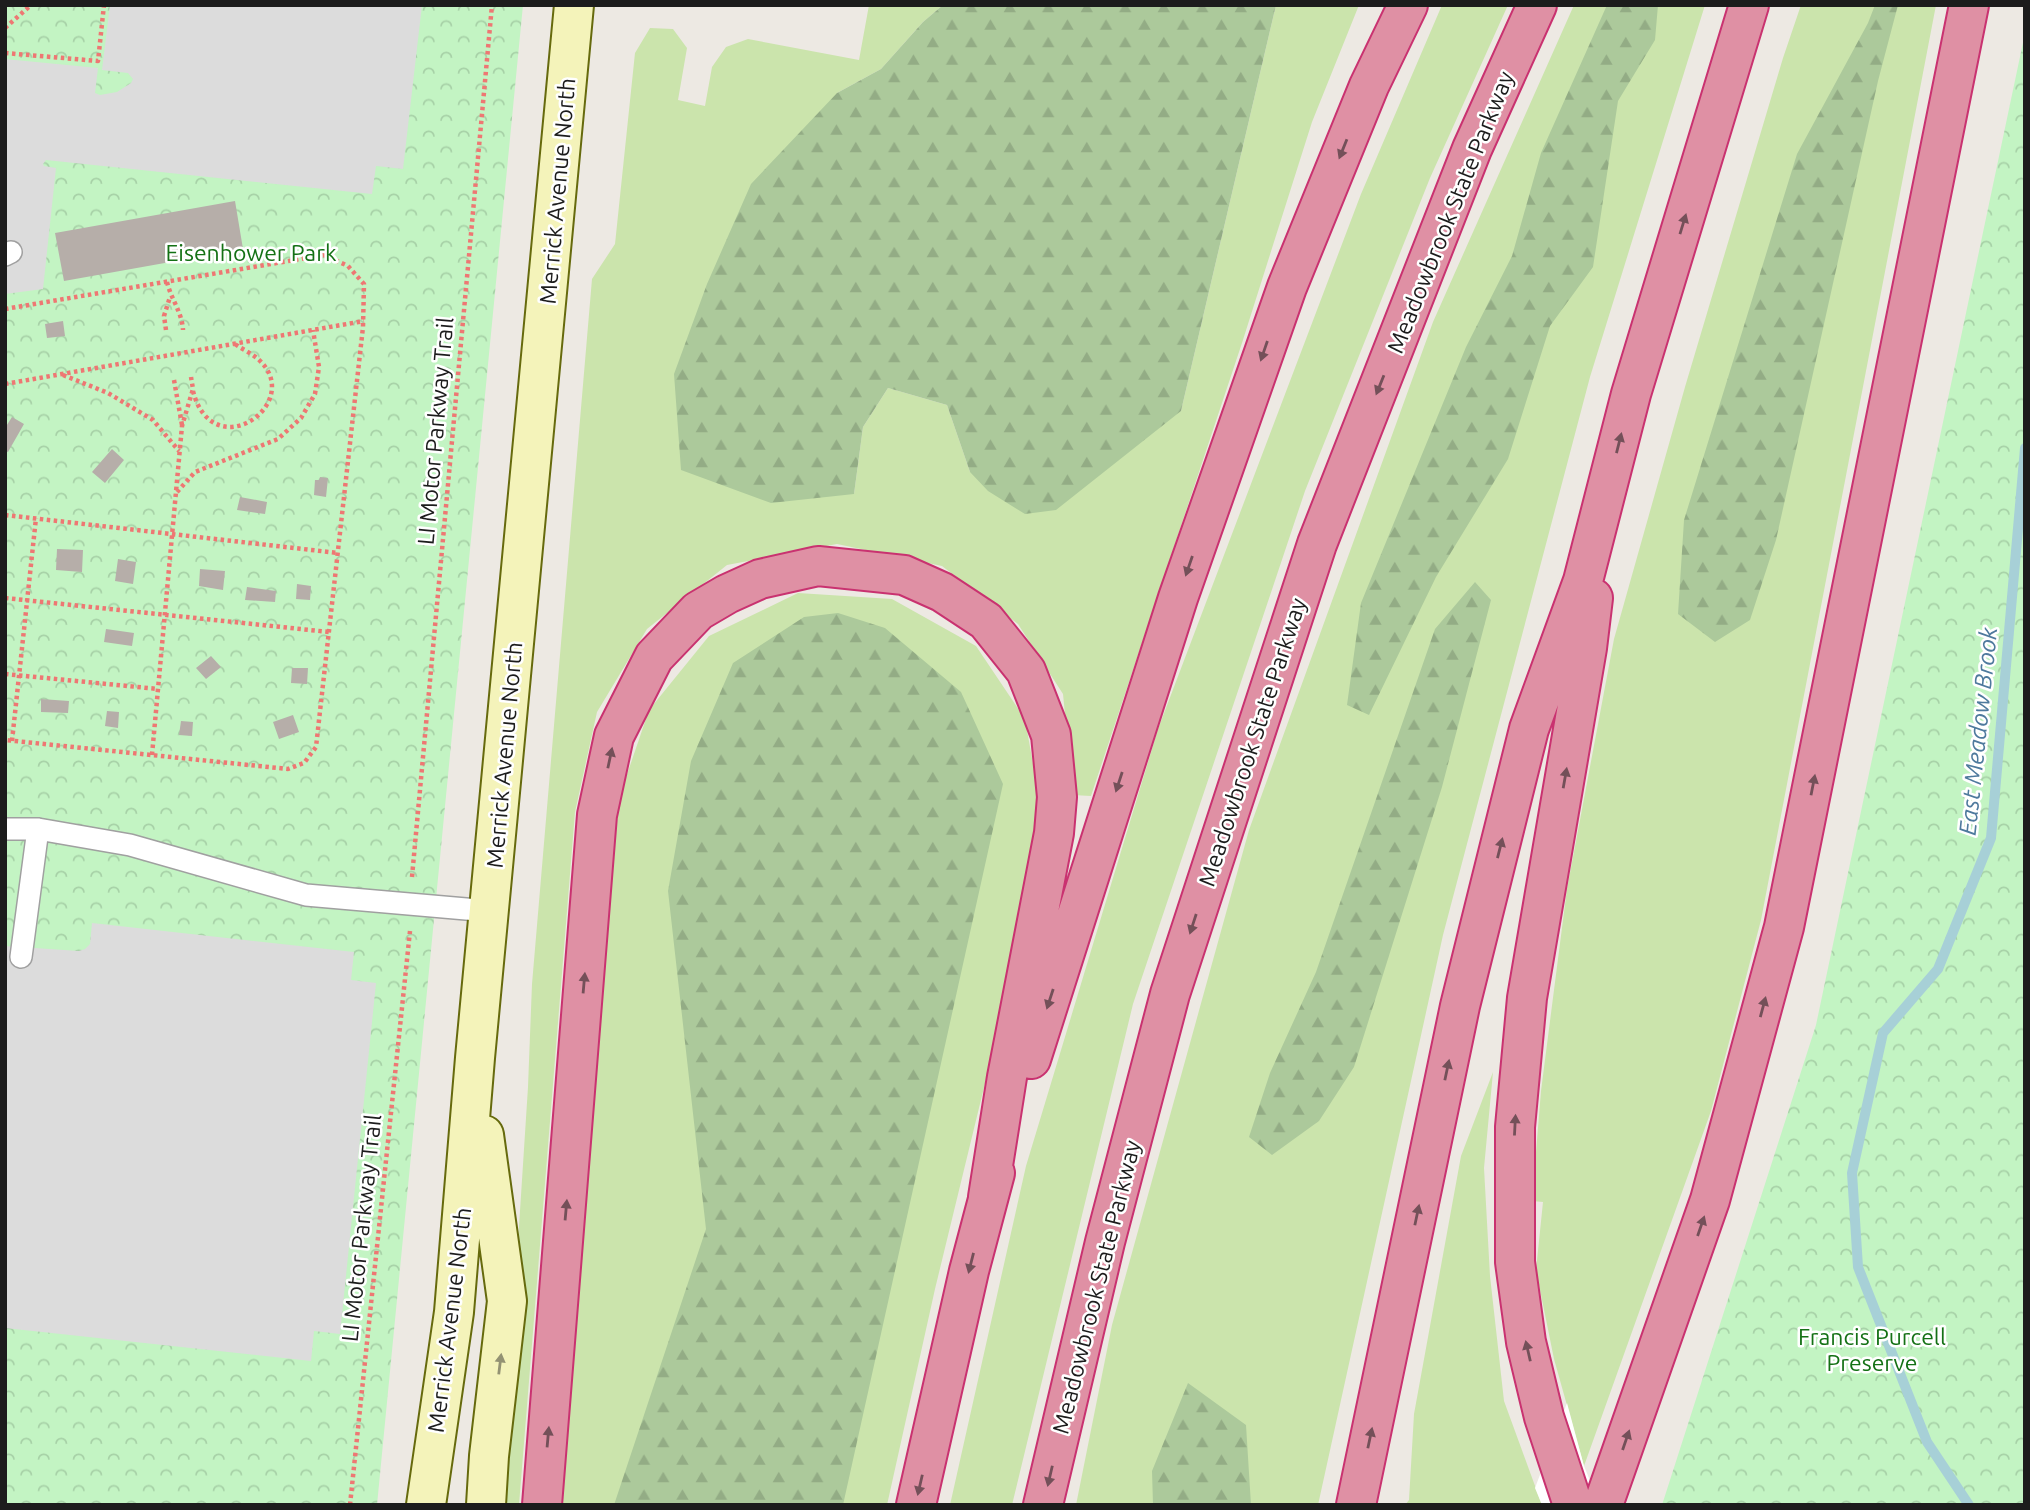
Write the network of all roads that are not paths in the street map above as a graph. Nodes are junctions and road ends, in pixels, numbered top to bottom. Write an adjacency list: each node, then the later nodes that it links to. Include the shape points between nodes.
1 (575, 5): 11 (main road, Merrick Avenue North)
2 (1395, 5): 7 (highway)
3 (1408, 5): 7 (highway)
4 (1537, 5): 19 (highway, Meadowbrook State Parkway, one-way to 19, via 1472,149 1317,544 1170,994)
5 (1749, 5): 8 (highway, one-way to 5, via 1631,394)
6 (1969, 5): 22 (highway, one-way to 6, via 1710,1200 1784,927)
7 (1369, 86): 14 (highway, one-way to 14, via 1287,287 1183,585)
8 (1606, 492): 20 (highway, one-way to 8, via 1460,1006 1529,729 1583,581); 21 (highway, one-way to 8, via 1544,1418 1526,1342 1515,1262 1515,1127 1527,998 1587,648)
9 (5, 829): 10 (lane)
10 (38, 829): 11 (lane, via 130,845 306,895); 12 (lane)
11 (489, 911): 13 (main road, Merrick Avenue North)
12 (21, 957)
13 (474, 1066): 15 (main road, Merrick Avenue North, via 454,1312); 16 (main road, one-way to 13, via 507,1301)
14 (988, 1197): 17 (highway, one-way to 14, via 597,815 614,736 654,657 698,611 760,579 818,566 904,575 942,592 986,621 1026,671 1051,735 1057,797 1054,834); 18 (highway, one-way to 18)
15 (426, 1505)
16 (486, 1505)
17 (542, 1505)
18 (916, 1505)
19 (1043, 1505)
20 (1356, 1505)
21 (1573, 1505)
22 (1603, 1505)

